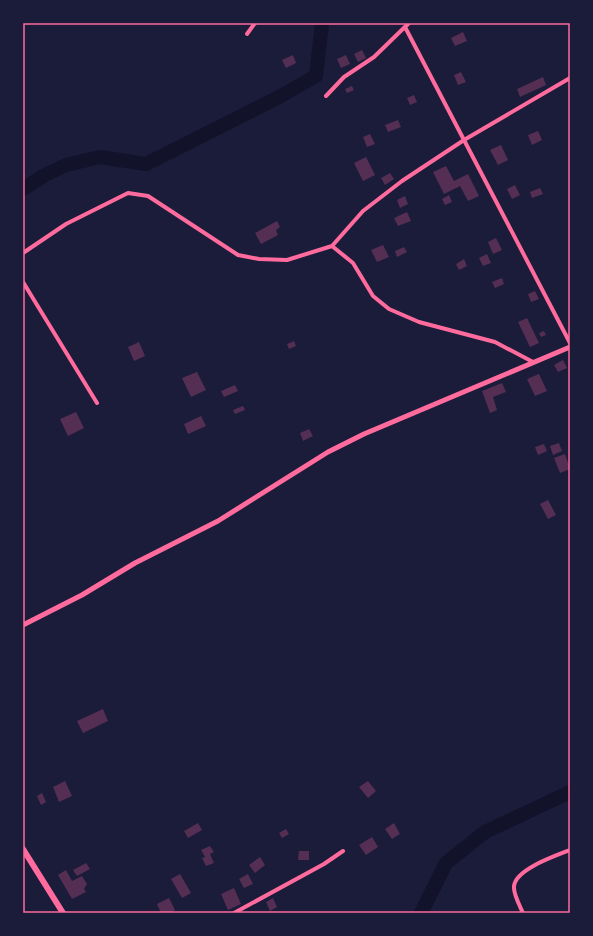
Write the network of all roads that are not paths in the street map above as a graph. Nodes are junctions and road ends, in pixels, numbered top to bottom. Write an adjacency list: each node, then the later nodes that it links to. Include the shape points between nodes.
1 (255, 23): 4 (street)
2 (409, 23): 3 (street)
3 (404, 27): 6 (street, via 374,57 344,77); 7 (street)
4 (247, 34)
5 (570, 78): 7 (street)
6 (326, 96)
7 (464, 140): 8 (street, via 402,181 363,211); 11 (street)
8 (332, 246): 9 (street, via 287,260 238,255 148,196 128,193 66,224); 13 (street, via 353,263 373,296 389,309 420,322 495,342)
9 (23, 253)
10 (23, 282): 14 (street)
11 (570, 343)
12 (570, 347): 13 (street)
13 (533, 362): 15 (street, via 364,434 328,452 218,521)
14 (97, 403)
15 (23, 625)
16 (23, 849): 19 (main road)
17 (570, 850): 21 (street, via 525,870 517,878 514,888)
18 (343, 851): 20 (street)
19 (63, 913)
20 (234, 913)
21 (523, 913)

